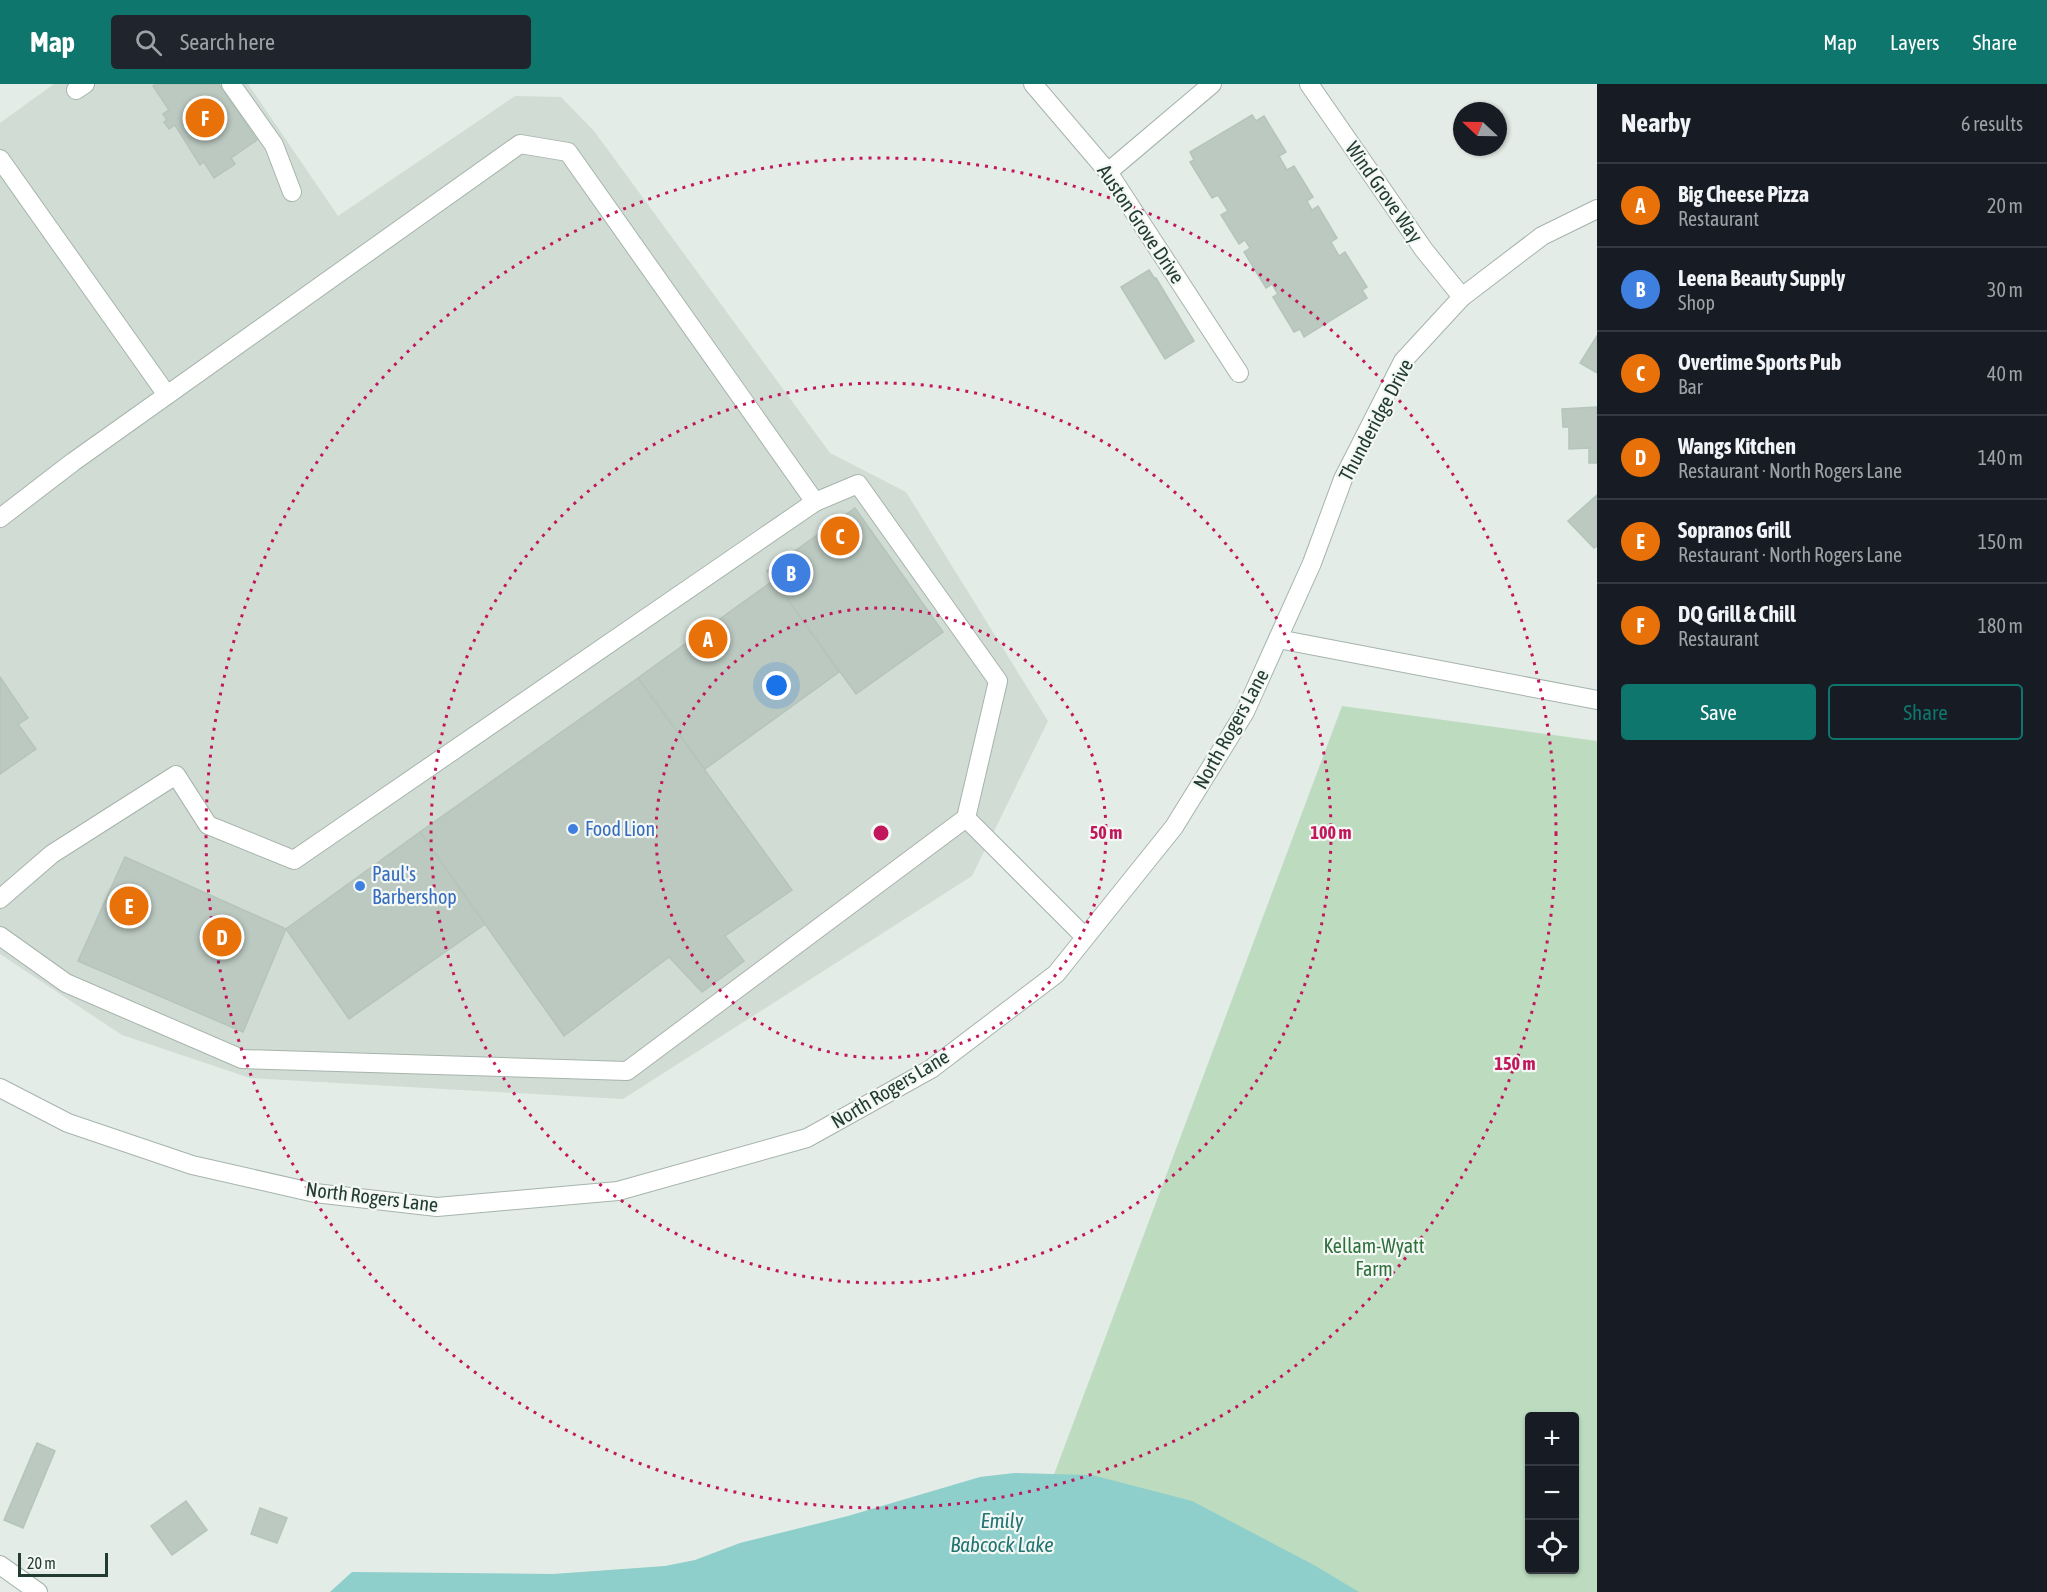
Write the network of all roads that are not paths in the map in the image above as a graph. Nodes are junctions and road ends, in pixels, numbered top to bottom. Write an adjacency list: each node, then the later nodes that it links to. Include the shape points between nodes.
1 (231, 84): 7 (street, via 274,146)
2 (1033, 84): 6 (street, Auston Grove Drive)
3 (1212, 84): 6 (street)
4 (1309, 84): 9 (street, Wind Grove Way, via 1424,250)
5 (0, 159): 11 (street)
6 (1108, 171): 10 (street, Auston Grove Drive)
7 (292, 192)
8 (1597, 209): 9 (street, Thunderidge Drive, via 1542,236)
9 (1462, 297): 14 (street, Thunderidge Drive, via 1404,361 1343,478 1312,563)
10 (1239, 373)
11 (167, 395): 12 (street, via 520,144 568,152); 13 (street)
12 (815, 502): 16 (street, via 858,483 998,681); 17 (street, via 294,860 208,825 176,774 52,854)
13 (0, 518)
14 (1278, 639): 15 (street); 19 (street, North Rogers Lane, via 1245,712 1174,827)
15 (1597, 700)
16 (966, 818): 18 (street, via 627,1071 242,1059 66,983); 19 (street)
17 (0, 899)
18 (0, 936)
19 (1085, 937): 20 (street, North Rogers Lane, via 1056,974 931,1069 807,1138 618,1191 437,1207 315,1193 192,1165 68,1123)
20 (0, 1088)
21 (0, 1565): 22 (street)
22 (38, 1592)

